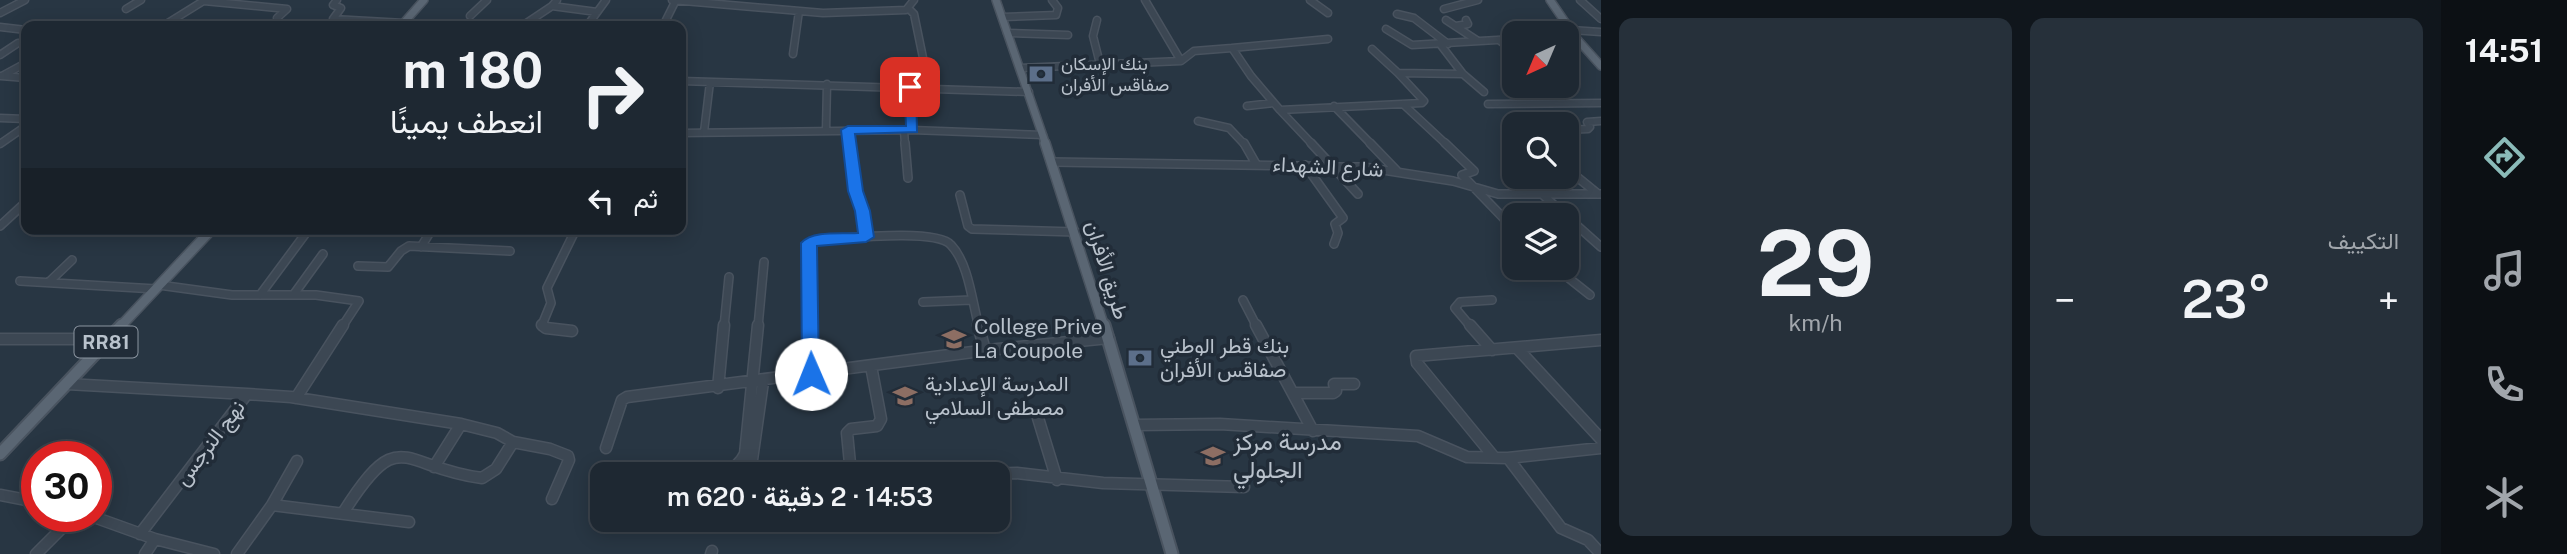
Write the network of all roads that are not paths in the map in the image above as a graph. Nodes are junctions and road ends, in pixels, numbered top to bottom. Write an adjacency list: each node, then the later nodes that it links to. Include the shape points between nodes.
1 (24, 0): 21 (street)
2 (141, 0): 22 (street)
3 (204, 0): 31 (street, via 287,9); 37 (street)
4 (337, 0): 38 (street, via 332,5 341,8 333,19)
5 (424, 0): 39 (main road)
6 (486, 0): 30 (street)
7 (557, 0): 19 (street)
8 (607, 0): 26 (street)
9 (674, 0): 18 (street); 42 (street)
10 (914, 0): 23 (street)
11 (996, 0): 32 (main road, طريق الأفران)
12 (1052, 0): 32 (street, via 1058,8 1056,15)
13 (1145, 0): 64 (street)
14 (1310, 0): 28 (street)
15 (1473, 0): 24 (street)
16 (1550, 0): 43 (main road)
17 (1580, 0): 33 (street)
18 (737, 3): 25 (street)
19 (552, 6): 26 (street); 40 (street)
20 (0, 8): 21 (street)
21 (9, 8): 27 (street)
22 (126, 9)
23 (909, 9): 25 (street); 77 (street, via 914,14)
24 (1444, 9)
25 (799, 11): 62 (street)
26 (597, 12): 41 (street)
27 (0, 13)
28 (1328, 13)
29 (1397, 14): 59 (street, via 1414,18)
30 (470, 16)
31 (277, 18)
32 (1003, 18): 50 (main road, طريق الأفران)
33 (1601, 19)
34 (1097, 20): 65 (street, via 1094,46)
35 (1446, 20): 44 (street)
36 (1466, 20): 44 (street, via 1468,24)
37 (171, 21)
38 (361, 21)
39 (406, 21)
40 (530, 21)
41 (591, 21)
42 (665, 21)
43 (1565, 21)
44 (1456, 26): 55 (street)
45 (0, 27): 46 (street)
46 (21, 29)
47 (1386, 29): 59 (street, via 1409,45)
48 (1579, 31): 49 (street)
49 (1601, 32)
50 (1007, 33): 51 (street); 68 (main road, طريق الأفران)
51 (1068, 34)
52 (1328, 39): 60 (street)
53 (1499, 40): 54 (street); 55 (street); 57 (street)
54 (1502, 40)
55 (1478, 41): 59 (street)
56 (1579, 41): 67 (main road)
57 (1502, 42)
58 (18, 43): 63 (street)
59 (1444, 44): 70 (street)
60 (1232, 48): 64 (street, via 1194,51); 80 (street)
61 (1372, 49): 69 (street)
62 (793, 54)
63 (0, 55)
64 (1181, 61): 65 (street)
65 (1100, 64): 68 (street)
66 (21, 66): 71 (street)
67 (1601, 66)
68 (1020, 68): 78 (main road, طريق الأفران)
69 (1398, 73): 70 (street); 82 (street, via 1424,101)
70 (1463, 74): 79 (street)
71 (1, 76): 72 (street)
72 (21, 78)
73 (686, 81): 74 (street)
74 (710, 82): 75 (street); 96 (street)
75 (827, 84): 76 (street); 93 (street)
76 (910, 87): 77 (street); 95 (street)
77 (929, 87): 78 (street)
78 (1029, 92): 98 (main road, طريق الأفران)
79 (1484, 92)
80 (1273, 103): 84 (street); 86 (street)
81 (1601, 103): 83 (street)
82 (1404, 104): 85 (street); 107 (street, via 1474,171 1462,175)
83 (1488, 104)
84 (1247, 106)
85 (1334, 106): 86 (street); 104 (street)
86 (1280, 110): 103 (street)
87 (0, 118): 88 (street)
88 (21, 119)
89 (1198, 121): 101 (street, via 1238,132)
90 (1601, 121): 92 (street, via 1587,122 1588,129)
91 (21, 129): 99 (street)
92 (1579, 129)
93 (826, 130): 94 (street); 96 (street)
94 (848, 130): 95 (street); 122 (street)
95 (908, 130): 98 (street); 105 (street)
96 (704, 132): 97 (street)
97 (686, 133)
98 (1043, 135): 100 (main road, طريق الأفران)
99 (0, 144)
100 (1053, 162): 101 (street, شارع الشهداء); 117 (main road, طريق الأفران)
101 (1256, 164): 102 (street, شارع الشهداء)
102 (1305, 165): 103 (street, شارع الشهداء); 123 (street, via 1343,218 1335,224)
103 (1333, 165): 104 (street, شارع الشهداء); 108 (street)
104 (1397, 172): 107 (street, شارع الشهداء)
105 (908, 178)
106 (1579, 178): 109 (street)
107 (1475, 187): 111 (street, شارع الشهداء, via 1514,196); 113 (street)
108 (1358, 194)
109 (1599, 194): 111 (street, شارع الشهداء)
110 (960, 195): 117 (street, via 972,229)
111 (1545, 196): 125 (street)
112 (21, 208): 115 (street)
113 (1502, 216)
114 (0, 217): 115 (street)
115 (9, 218): 116 (street)
116 (0, 226)
117 (1076, 232): 144 (main road, طريق الأفران)
118 (206, 235): 135 (main road, RR81)
119 (305, 235): 137 (street)
120 (428, 235): 124 (street)
121 (573, 235): 143 (street, via 547,288 551,303 542,325)
122 (866, 237): 139 (street, via 939,236 956,250); 152 (street, via 809,243)
123 (1334, 244)
124 (421, 247): 126 (street); 130 (street, via 403,249 388,267)
125 (1601, 247)
126 (510, 251)
127 (323, 254): 136 (street)
128 (72, 260): 134 (street)
129 (764, 261): 153 (street)
130 (358, 266)
131 (729, 276): 156 (street)
132 (1574, 280): 138 (street)
133 (20, 281): 134 (street)
134 (48, 282): 135 (street)
135 (157, 287): 137 (street); 146 (main road, RR81)
136 (294, 294): 137 (street); 159 (street, via 359,301)
137 (260, 295)
138 (1590, 295)
139 (971, 300): 142 (street); 149 (street)
140 (1243, 300): 157 (street)
141 (1492, 300): 150 (street, via 1455,305)
142 (923, 302)
143 (572, 331)
144 (1109, 338): 149 (street); 162 (main road, طريق الأفران)
145 (0, 339): 146 (street)
146 (108, 339): 154 (main road, RR81)
147 (1598, 340): 148 (street)
148 (1517, 348): 150 (street); 164 (street)
149 (985, 350): 151 (street)
150 (1492, 350): 169 (street, via 1419,354 1415,359)
151 (871, 366): 152 (street); 174 (street, via 881,419 877,426 847,433)
152 (811, 374): 153 (street)
153 (758, 383): 156 (street); 172 (street); 173 (street)
154 (67, 384): 158 (street, نهج النرجس); 168 (main road, RR81)
155 (1354, 384): 157 (street, via 1334,384 1334,393)
156 (718, 388): 166 (street, via 627,397)
157 (1294, 393): 163 (street)
158 (247, 394): 159 (street); 188 (street, نهج النرجس)
159 (296, 397): 161 (street)
160 (1038, 418): 177 (street)
161 (461, 424): 165 (street, via 502,434); 175 (street)
162 (1135, 425): 163 (street, via 1220,424); 178 (main road, طريق الأفران)
163 (1313, 431): 169 (street, via 1418,436 1466,457)
164 (1601, 439)
165 (513, 442): 175 (street, via 496,469 485,477); 182 (street, via 568,456)
166 (606, 448)
167 (1601, 448): 170 (street)
168 (0, 454)
169 (1494, 457): 170 (street)
170 (1508, 458): 195 (street, via 1561,528 1588,540)
171 (297, 461): 183 (street)
172 (742, 462)
173 (751, 462)
174 (850, 462)
175 (434, 467): 184 (street, via 413,457 393,457 369,474)
176 (1010, 473): 177 (street)
177 (1057, 480): 178 (street)
178 (1151, 485): 179 (street); 194 (main road, طريق الأفران)
179 (1244, 487)
180 (0, 495): 181 (street)
181 (21, 499)
182 (552, 499)
183 (272, 505): 184 (street); 193 (street)
184 (343, 513): 185 (street)
185 (409, 522)
186 (112, 524): 188 (street)
187 (58, 532): 190 (street)
188 (140, 534): 189 (street)
189 (155, 540): 191 (street); 192 (street)
190 (36, 554)
191 (145, 554)
192 (214, 554)
193 (237, 554)
194 (1172, 554)
195 (1601, 554)

